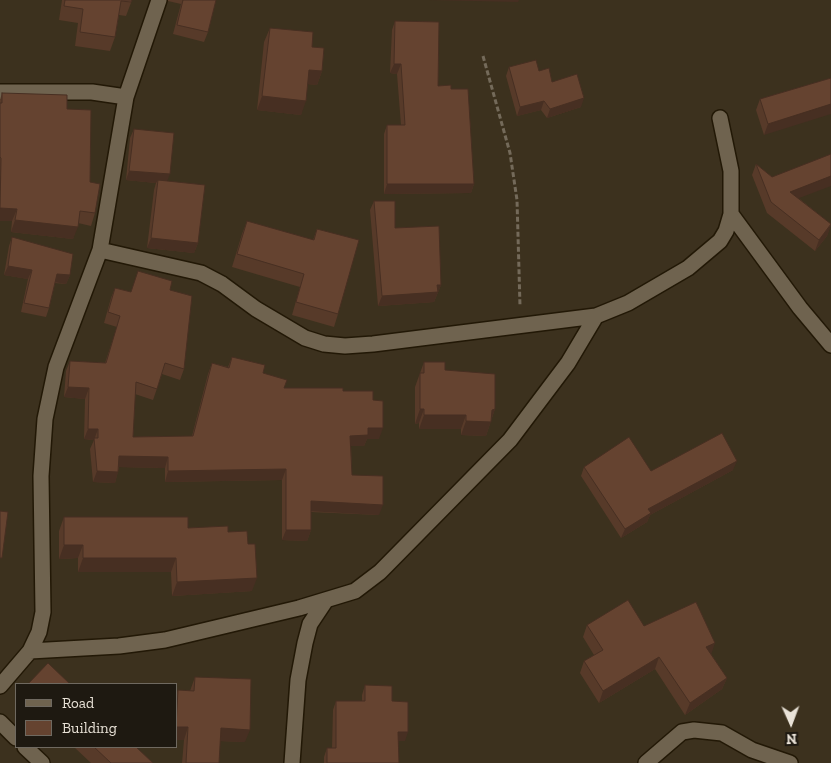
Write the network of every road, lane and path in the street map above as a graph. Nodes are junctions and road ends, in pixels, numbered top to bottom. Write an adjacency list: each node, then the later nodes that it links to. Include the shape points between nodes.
1 (159, 0): 4 (street)
2 (483, 56): 9 (path, via 510,154 518,200)
3 (0, 92): 4 (street, via 92,92)
4 (126, 97): 7 (street)
5 (720, 118): 6 (street, via 731,171)
6 (731, 214): 8 (street, via 720,241 688,268 628,303); 10 (street)
7 (100, 250): 9 (street, via 201,274 305,338 324,344 373,344); 12 (street, via 56,367 45,419 41,476 43,612)
8 (596, 316): 9 (street); 11 (street, via 568,363 510,440 478,474 380,572 354,590)
9 (521, 326)
10 (831, 346)
11 (326, 600): 12 (street, via 204,633 165,640); 18 (street, via 310,624 305,643 298,680)
12 (30, 652): 13 (street)
13 (0, 686)
14 (0, 722): 15 (street)
15 (15, 737)
16 (26, 748): 17 (street)
17 (42, 763)
18 (292, 763)
19 (646, 763): 20 (street, via 682,732 705,730 722,733 752,750)
20 (790, 763)

